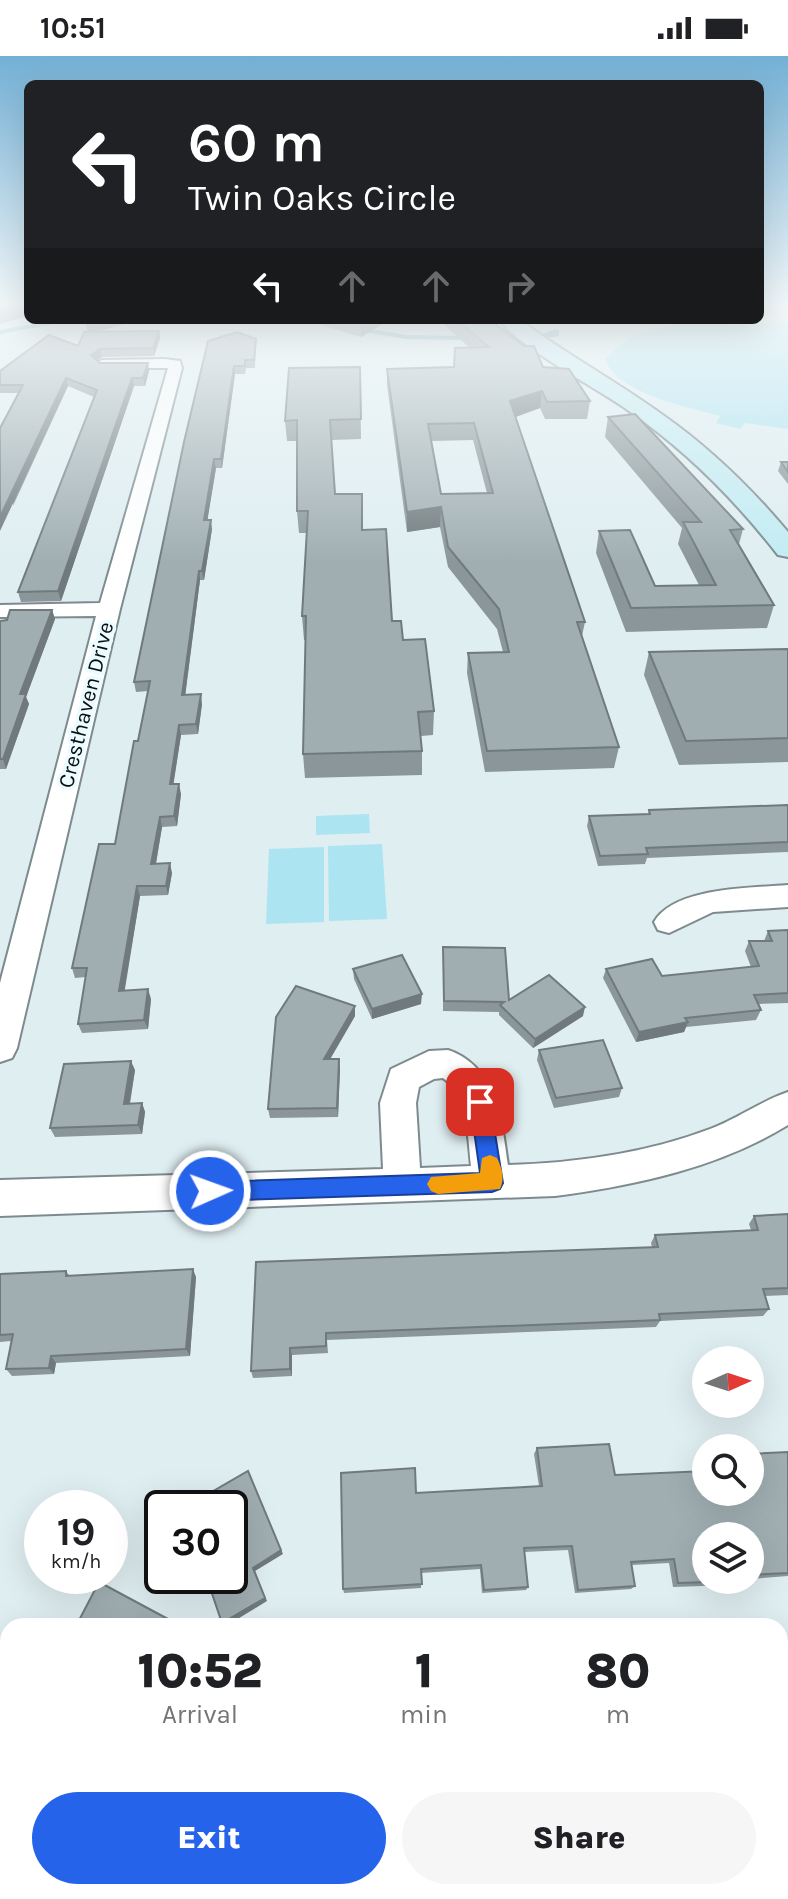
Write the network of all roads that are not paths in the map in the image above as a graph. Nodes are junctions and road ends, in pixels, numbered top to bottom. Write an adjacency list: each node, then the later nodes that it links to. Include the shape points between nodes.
1 (168, 391): 4 (street, Cresthaven Drive)
2 (613, 391): 3 (main road, via 689,446 742,495)
3 (788, 549)
4 (109, 609): 5 (street); 8 (street, Cresthaven Drive)
5 (0, 611)
6 (788, 896): 7 (street, via 707,902)
7 (669, 922)
8 (0, 1048)
9 (788, 1107): 10 (street, via 709,1146 657,1164 601,1175)
10 (492, 1183): 11 (street); 11 (street, via 480,1102 468,1075 447,1063 422,1064 403,1079 398,1103)
11 (402, 1185): 12 (street)
12 (0, 1198)

